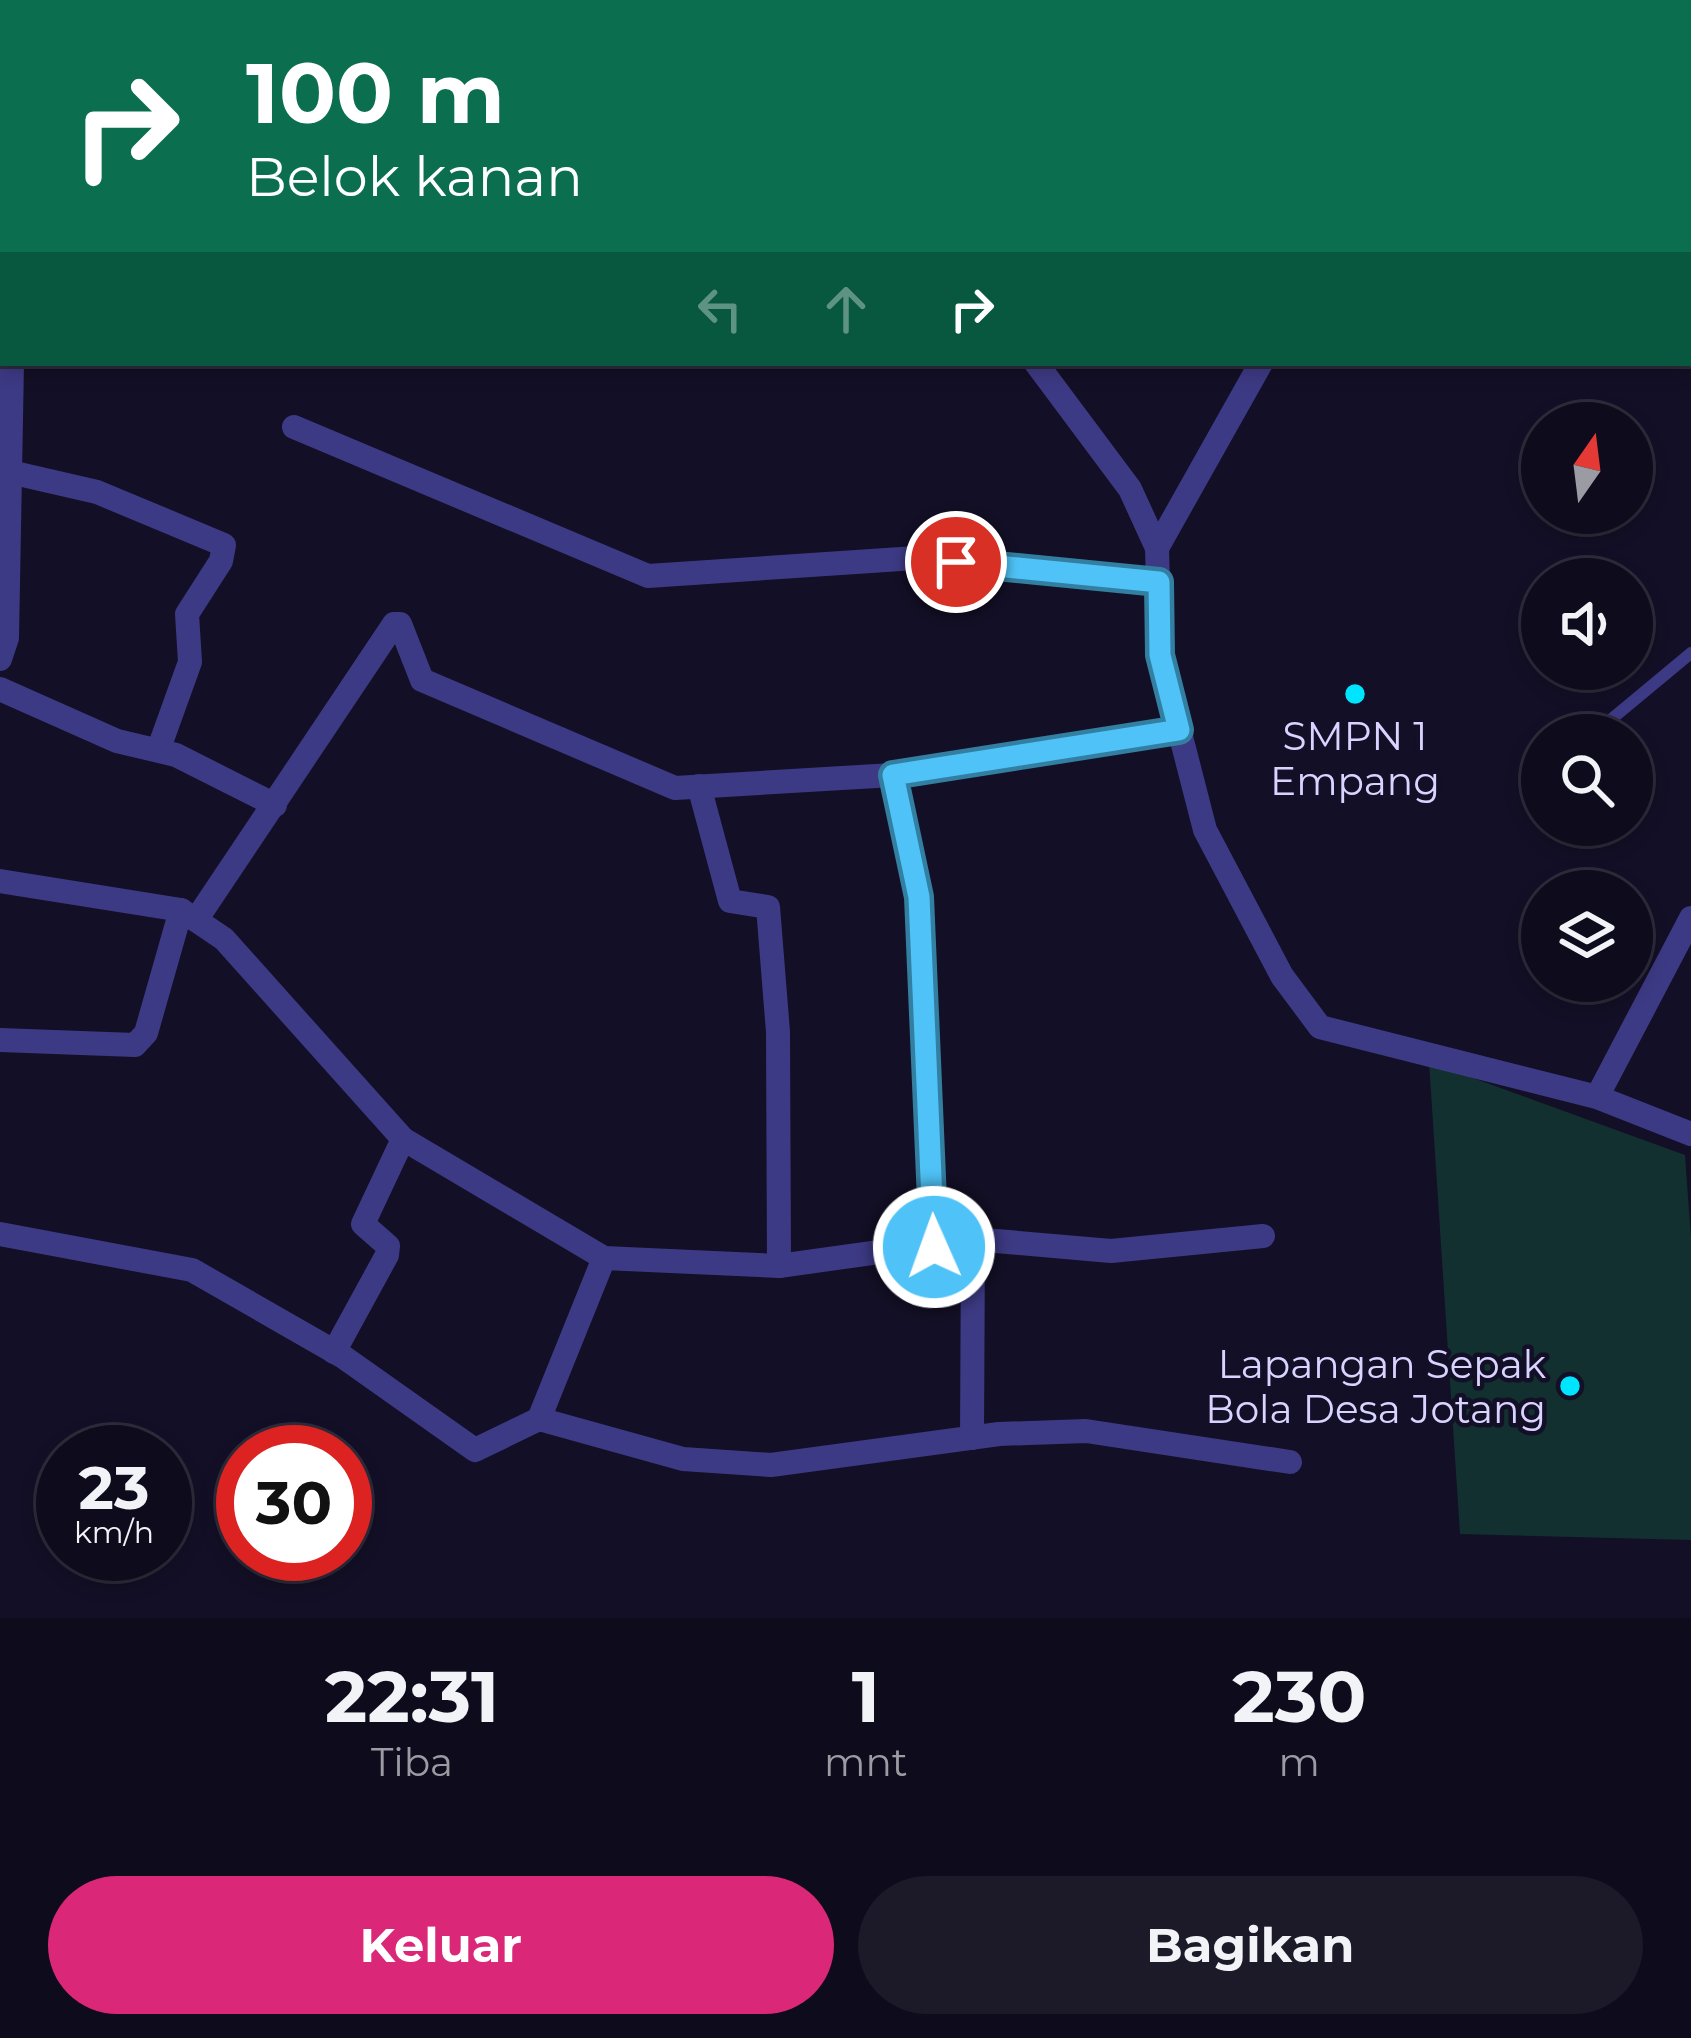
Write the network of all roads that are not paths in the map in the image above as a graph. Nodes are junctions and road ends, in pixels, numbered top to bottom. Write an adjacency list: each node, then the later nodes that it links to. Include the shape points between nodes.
1 (12, 366): 5 (street)
2 (1038, 366): 6 (street, via 1130,489)
3 (1259, 366): 6 (street)
4 (294, 427): 7 (street, via 648,576 916,558)
5 (7, 482): 9 (street, via 8,638); 13 (street, via 97,492 224,545 187,614 190,662)
6 (1157, 548): 7 (street)
7 (1159, 582): 12 (street, via 1160,655)
8 (1691, 653): 11 (lane)
9 (0, 659)
10 (0, 689): 13 (street, via 117,741)
11 (1619, 714)
12 (1179, 730): 14 (street); 21 (street, via 1205,830 1282,976 1320,1027)
13 (159, 748): 16 (street)
14 (893, 775): 15 (street); 27 (street, via 919,897)
15 (700, 786): 16 (street, via 675,788 422,680 400,623 385,631); 29 (street, via 730,901 768,907 778,1032)
16 (275, 805): 18 (street)
17 (0, 881): 18 (street)
18 (188, 915): 20 (street, via 146,1033 134,1045); 23 (street, via 224,939)
19 (1691, 918): 21 (street)
20 (0, 1040)
21 (1597, 1097): 22 (street)
22 (1691, 1134)
23 (404, 1139): 28 (street); 30 (street, via 363,1223 388,1255)
24 (0, 1234): 30 (street, via 191,1270)
25 (1263, 1236): 26 (street, via 1111,1251)
26 (973, 1239): 27 (street); 32 (street)
27 (934, 1247): 29 (street)
28 (604, 1258): 29 (street); 31 (street)
29 (779, 1266)
30 (334, 1352): 31 (street, via 475,1450)
31 (539, 1419): 32 (street, via 683,1459 771,1465)
32 (972, 1438): 33 (street, via 1086,1431)
33 (1290, 1462)

